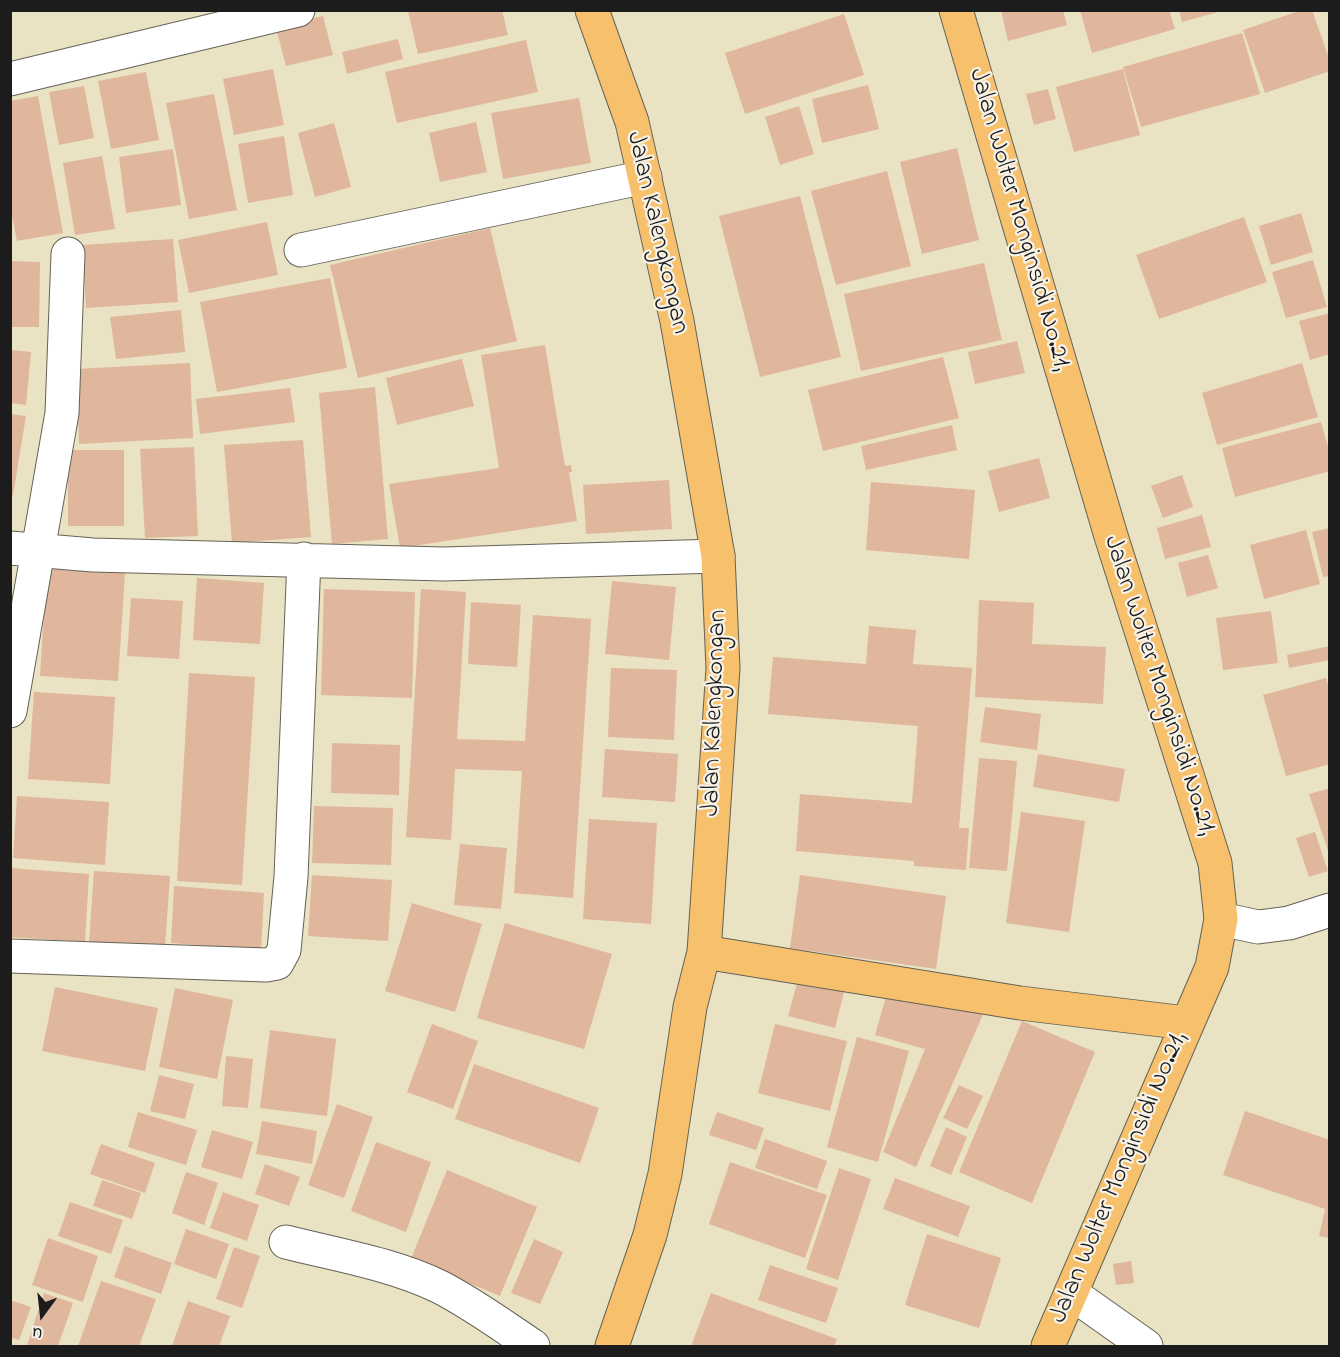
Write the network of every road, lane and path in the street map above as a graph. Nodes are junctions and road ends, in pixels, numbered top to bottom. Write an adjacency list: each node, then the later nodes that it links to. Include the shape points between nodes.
1 (298, 10): 4 (street)
2 (592, 10): 6 (highway, Jalan Kalengkongan, via 632,122)
3 (956, 10): 14 (highway, Jalan Wolter Monginsidi No.21,, via 1110,536 1215,863)
4 (196, 23): 5 (street)
5 (10, 79)
6 (645, 177): 7 (street); 10 (highway, Jalan Kalengkongan, via 677,321)
7 (301, 250)
8 (68, 254): 9 (street, via 62,413)
9 (23, 549): 11 (street, via 93,555); 12 (street)
10 (718, 556): 11 (street, via 444,564); 15 (highway, Jalan Kalengkongan, via 723,668)
11 (304, 559): 16 (street, via 291,877 284,950 277,963)
12 (10, 711)
13 (1329, 910): 14 (street, via 1289,923 1258,927)
14 (1221, 919): 17 (highway, Jalan Wolter Monginsidi No.21,, via 1212,967)
15 (704, 952): 17 (highway, via 1020,1003); 21 (highway, Jalan Kalengkongan, via 690,1007 665,1174 650,1234)
16 (10, 956)
17 (1186, 1023): 19 (highway, Jalan Wolter Monginsidi No.21,)
18 (286, 1242): 20 (street, via 438,1286)
19 (1071, 1293): 22 (highway, Jalan Wolter Monginsidi No.21,); 23 (street)
20 (533, 1347)
21 (612, 1347)
22 (1048, 1347)
23 (1146, 1347)

